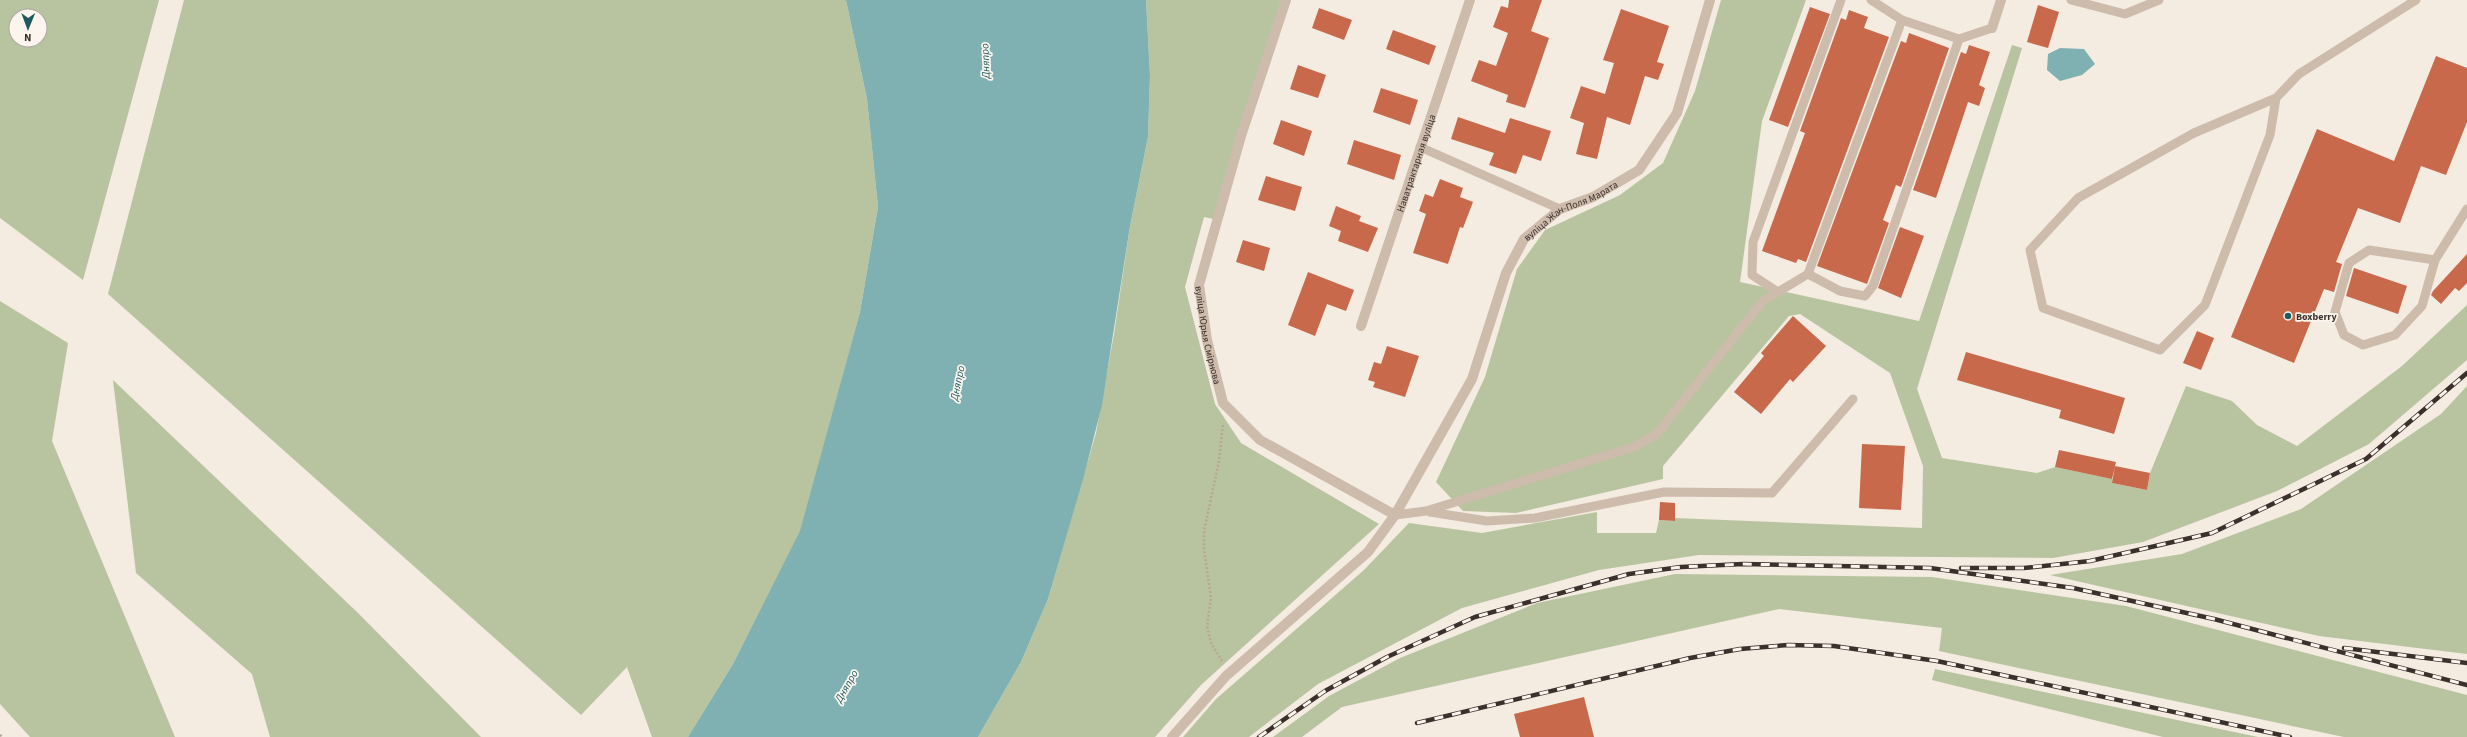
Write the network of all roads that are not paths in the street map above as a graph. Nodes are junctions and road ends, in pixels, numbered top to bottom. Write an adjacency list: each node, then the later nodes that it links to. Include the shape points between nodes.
1 (1286, 0): 24 (street, вуліца Юрыя Смірнова, via 1241,136 1199,285 1207,340 1223,403 1260,440)
2 (1470, 0): 15 (street, Наватрактарная вуліца)
3 (1710, 0): 16 (street, вуліца Жан-Поля Марата, via 1677,113 1639,170 1593,197)
4 (1841, 0): 20 (lane, via 1753,242 1752,275)
5 (1871, 0): 11 (lane)
6 (2001, 0): 12 (street)
7 (2071, 0): 10 (lane, via 2125,14)
8 (2159, 0): 10 (lane)
9 (2416, 0): 14 (lane, via 2299,74)
10 (2147, 3)
11 (1902, 20): 13 (lane); 19 (lane)
12 (1992, 28): 13 (lane)
13 (1959, 39): 19 (lane, via 1873,286 1865,296 1840,291)
14 (2276, 98): 14 (lane, via 2270,135 2204,305 2160,350 2043,308 2030,250 2078,198 2194,133)
15 (1420, 147): 16 (lane); 21 (street, Наватрактарная вуліца)
16 (1560, 209): 24 (street, вуліца Жан-Поля Марата, via 1524,239 1506,273 1472,379)
17 (2467, 209): 18 (lane)
18 (2435, 260): 18 (lane, via 2422,306 2395,336 2363,345 2344,335 2335,312 2349,263 2369,250)
19 (1808, 274): 20 (lane)
20 (1778, 292): 23 (lane, via 1763,301 1656,436 1634,447)
21 (1362, 326)
22 (1853, 400): 23 (lane, via 1772,492 1664,492 1535,518 1487,521)
23 (1426, 511): 24 (lane)
24 (1395, 515): 25 (street, вуліца Жан-Поля Марата, via 1368,552 1226,676)
25 (1172, 737)

